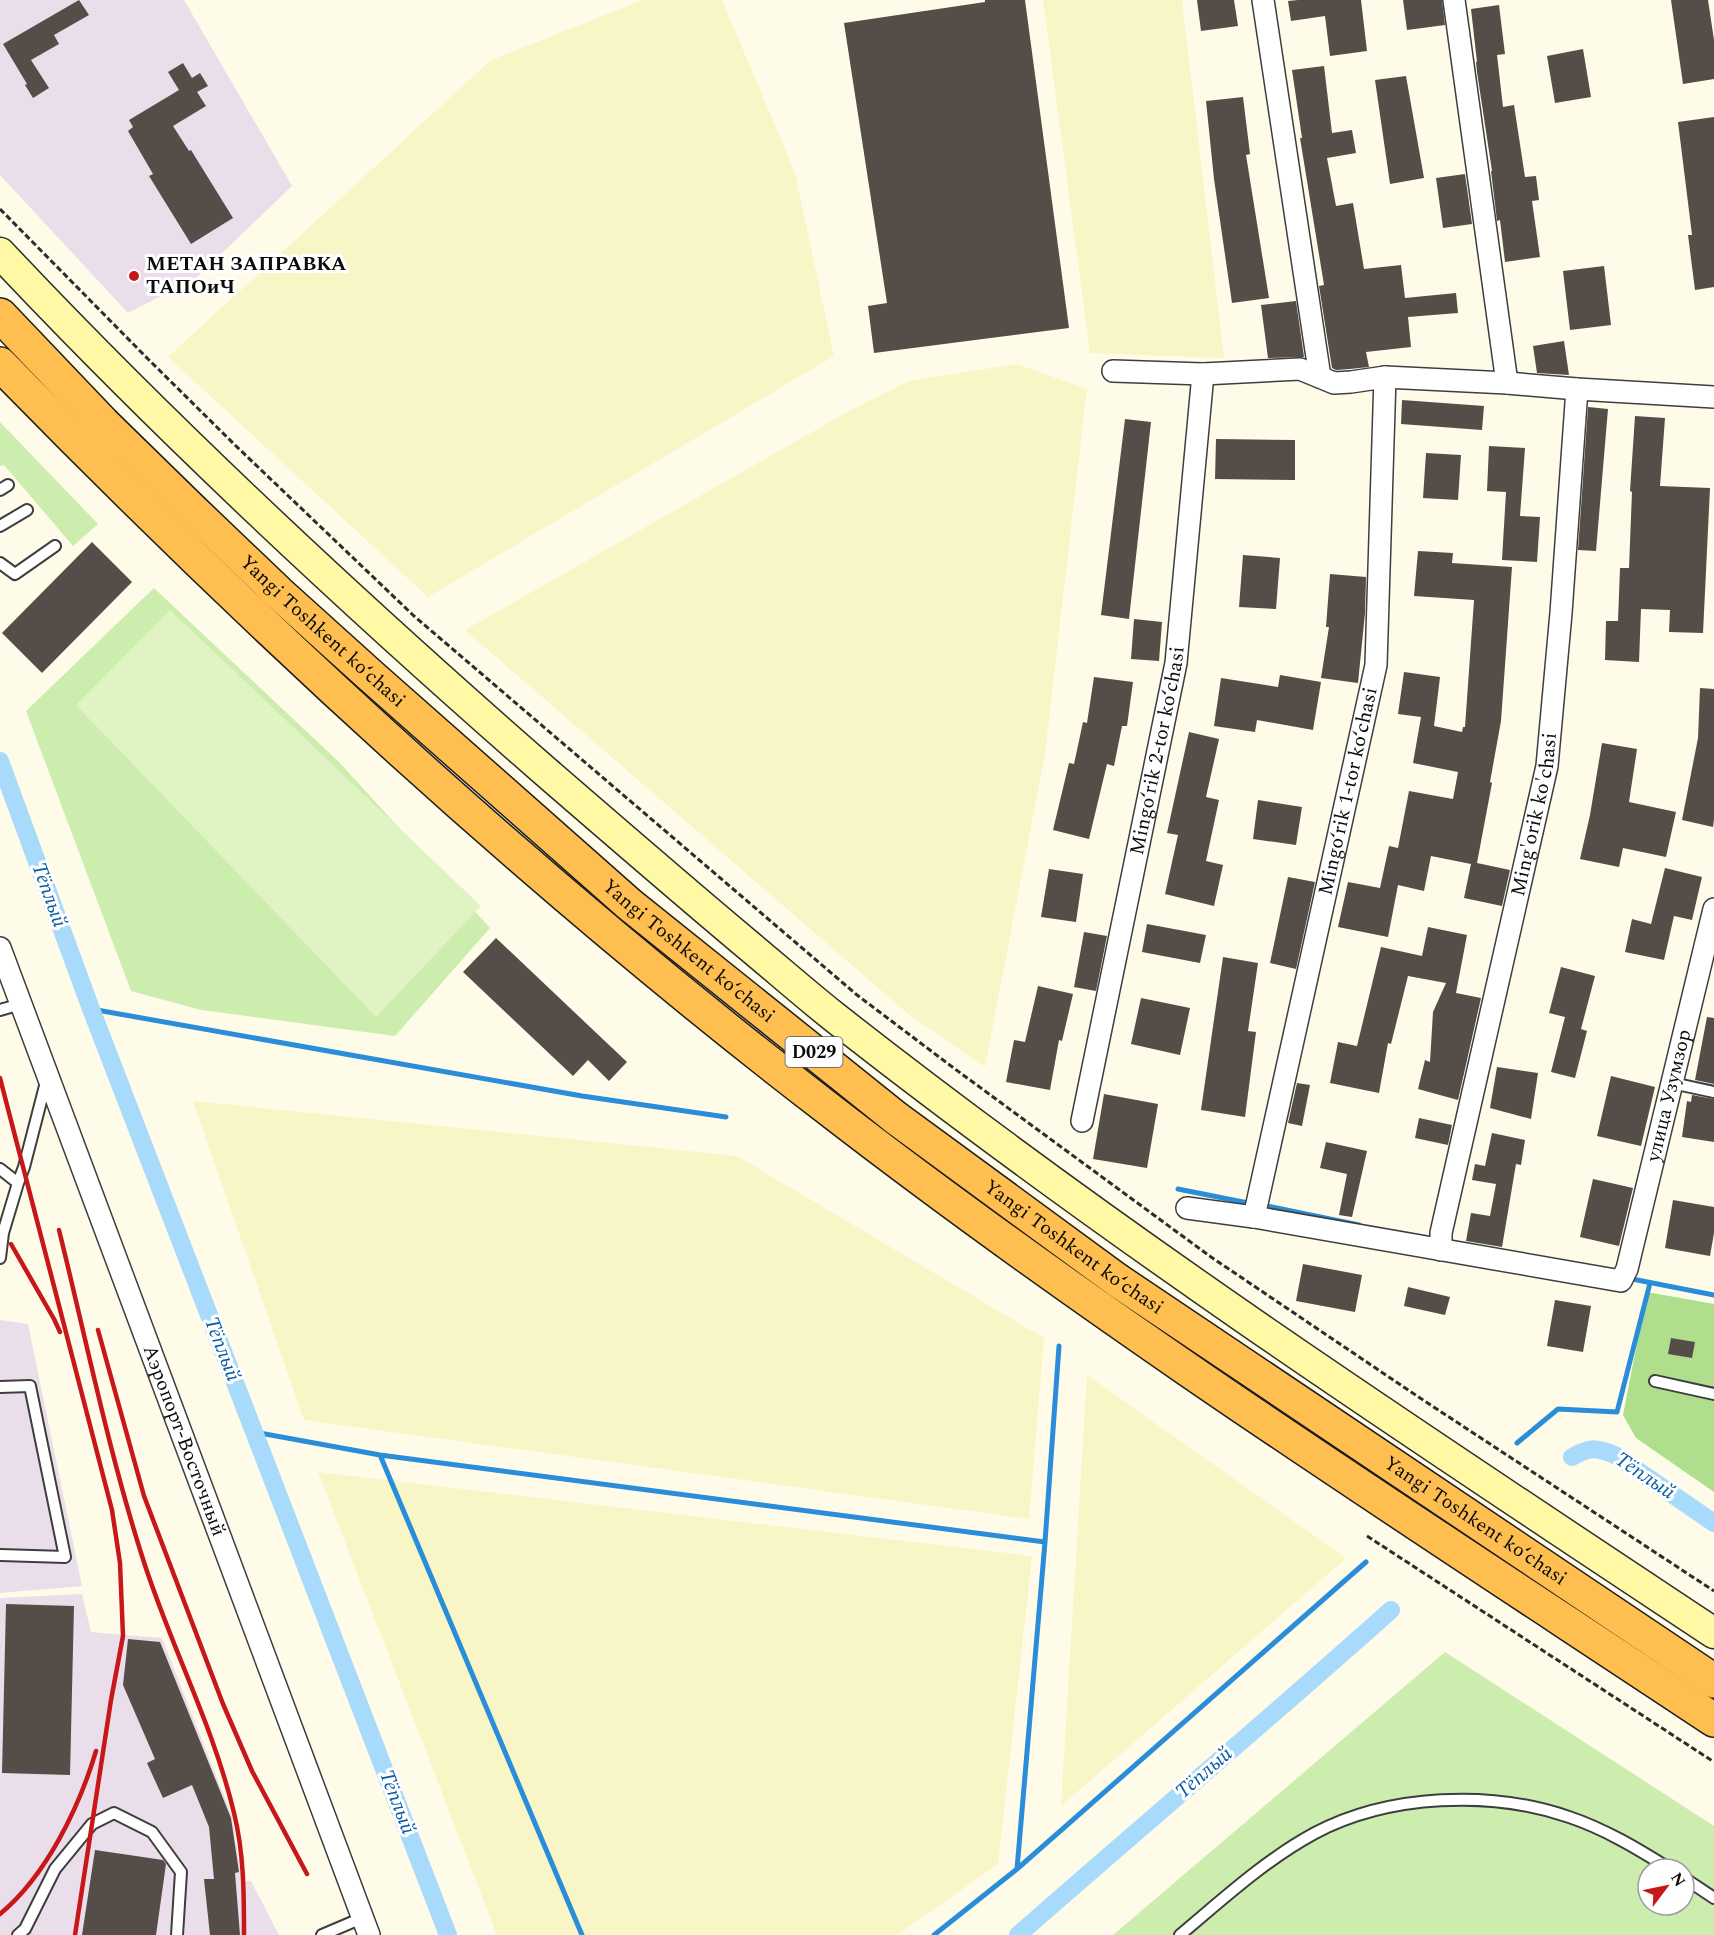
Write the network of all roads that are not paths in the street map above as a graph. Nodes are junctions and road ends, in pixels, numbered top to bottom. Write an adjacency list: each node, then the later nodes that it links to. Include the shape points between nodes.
1 (1263, 0): 8 (street)
2 (1454, 0): 10 (street)
3 (0, 253): 35 (main road, via 202,459 377,622 638,852 831,1015 1218,1300)
4 (0, 315): 36 (highway, Yangi Toshkent ko‘chasi / D029, via 103,423 362,669 629,904 896,1118 1127,1287)
5 (0, 364): 37 (highway, Yangi Toshkent ko‘chasi / D029, via 251,612 467,810 613,936 827,1108 990,1230 1217,1388)
6 (1113, 370): 7 (street)
7 (1203, 374): 8 (street, via 1300,369); 24 (street, Mingo‘rik 2-tor ko‘chasi, via 1176,663)
8 (1320, 377): 9 (street, via 1334,383)
9 (1385, 378): 10 (street); 27 (street, Mingo‘rik 1-tor ko‘chasi, via 1376,665)
10 (1507, 383): 11 (street)
11 (1577, 389): 12 (street); 29 (street, Ming'orik ko'chasi, via 1547,766)
12 (1714, 397)
13 (27, 510): 14 (lane)
14 (0, 526)
15 (55, 546): 16 (lane, via 15,574)
16 (0, 563)
17 (1714, 909): 22 (street, улица Узумзор)
18 (0, 948): 19 (street, Аэропорт-Восточный)
19 (21, 1004): 20 (lane); 21 (street, Аэропорт-Восточный)
20 (0, 1010)
21 (48, 1076): 26 (lane); 41 (street, Аэропорт-Восточный)
22 (1672, 1083): 23 (lane); 29 (street, улица Узумзор, via 1624,1275)
23 (1714, 1092)
24 (1082, 1121)
25 (0, 1169): 26 (lane)
26 (18, 1183): 30 (lane)
27 (1256, 1207): 28 (street); 29 (street)
28 (1187, 1208)
29 (1441, 1242)
30 (0, 1258)
31 (1655, 1381): 33 (lane)
32 (0, 1387): 34 (lane, via 30,1386 65,1557)
33 (1714, 1394)
34 (0, 1555)
35 (1714, 1633)
36 (1714, 1681)
37 (1714, 1720)
38 (1650, 1857): 45 (lane, via 1598,1829 1548,1811 1497,1802 1421,1802 1368,1813 1317,1832 1272,1859)
39 (1696, 1886): 40 (lane)
40 (1714, 1898)
41 (365, 1926): 44 (lane)
42 (18, 1935): 43 (lane, via 25,1929 55,1869 92,1824 114,1813 152,1832 181,1872)
43 (177, 1935)
44 (321, 1935)
45 (1180, 1935)

